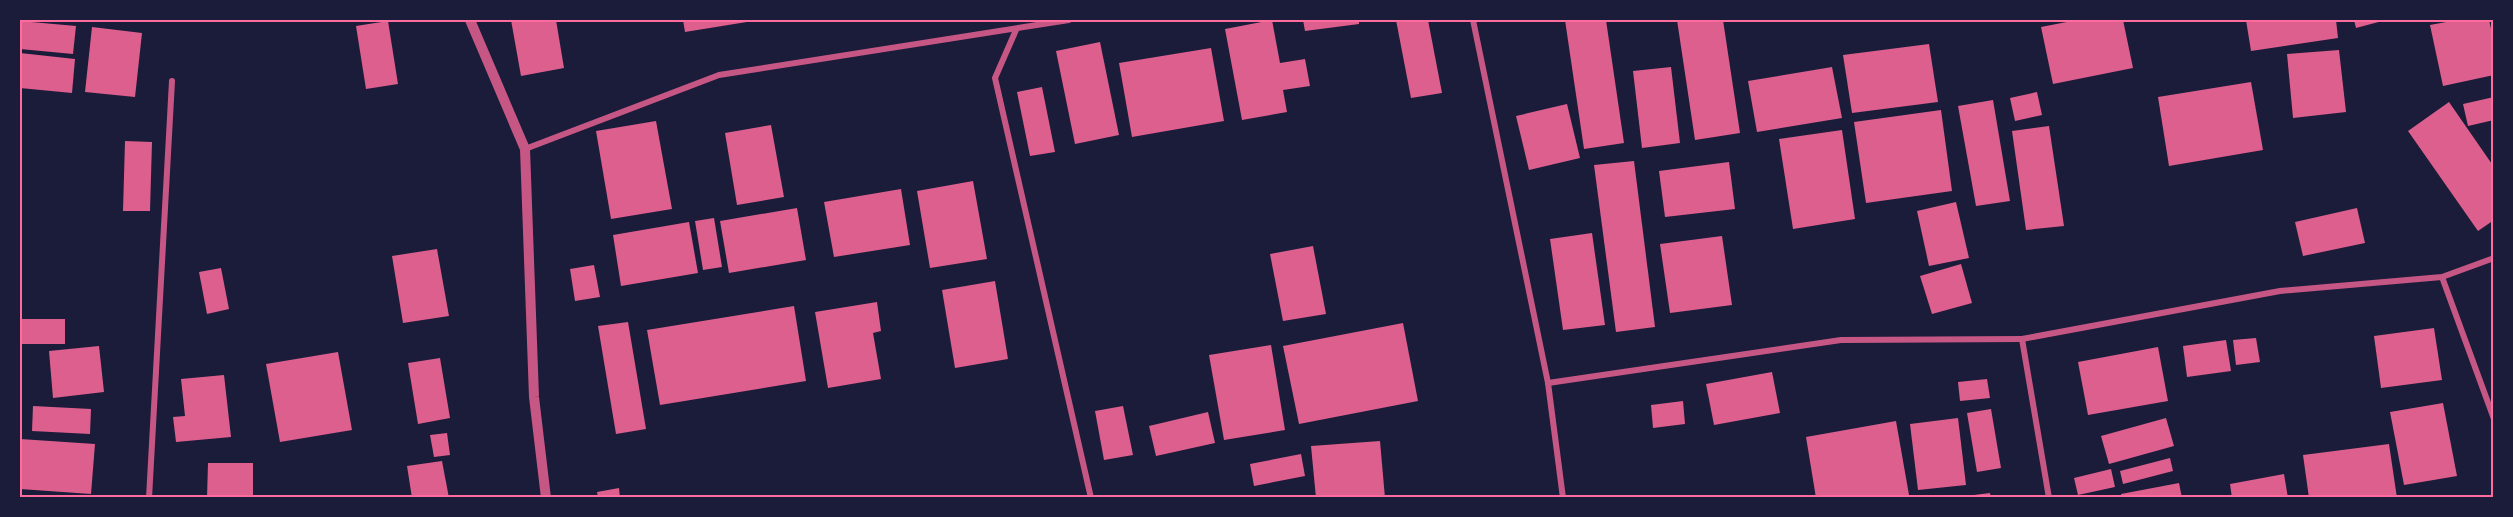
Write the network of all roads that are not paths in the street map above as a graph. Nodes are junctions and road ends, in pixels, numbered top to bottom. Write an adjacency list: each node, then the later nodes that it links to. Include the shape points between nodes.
1 (470, 20): 6 (street)
2 (1069, 20): 4 (street)
3 (1473, 20): 10 (street)
4 (1016, 30): 6 (street, via 719,75); 14 (street, via 995,78)
5 (172, 81): 12 (street)
6 (525, 149): 13 (street, via 534,397)
7 (2493, 258): 8 (street)
8 (2442, 277): 9 (street, via 2280,291); 11 (street)
9 (2022, 339): 10 (street, via 1841,340); 16 (street)
10 (1548, 383): 15 (street)
11 (2493, 418)
12 (149, 498)
13 (546, 498)
14 (1090, 498)
15 (1563, 498)
16 (2049, 498)

